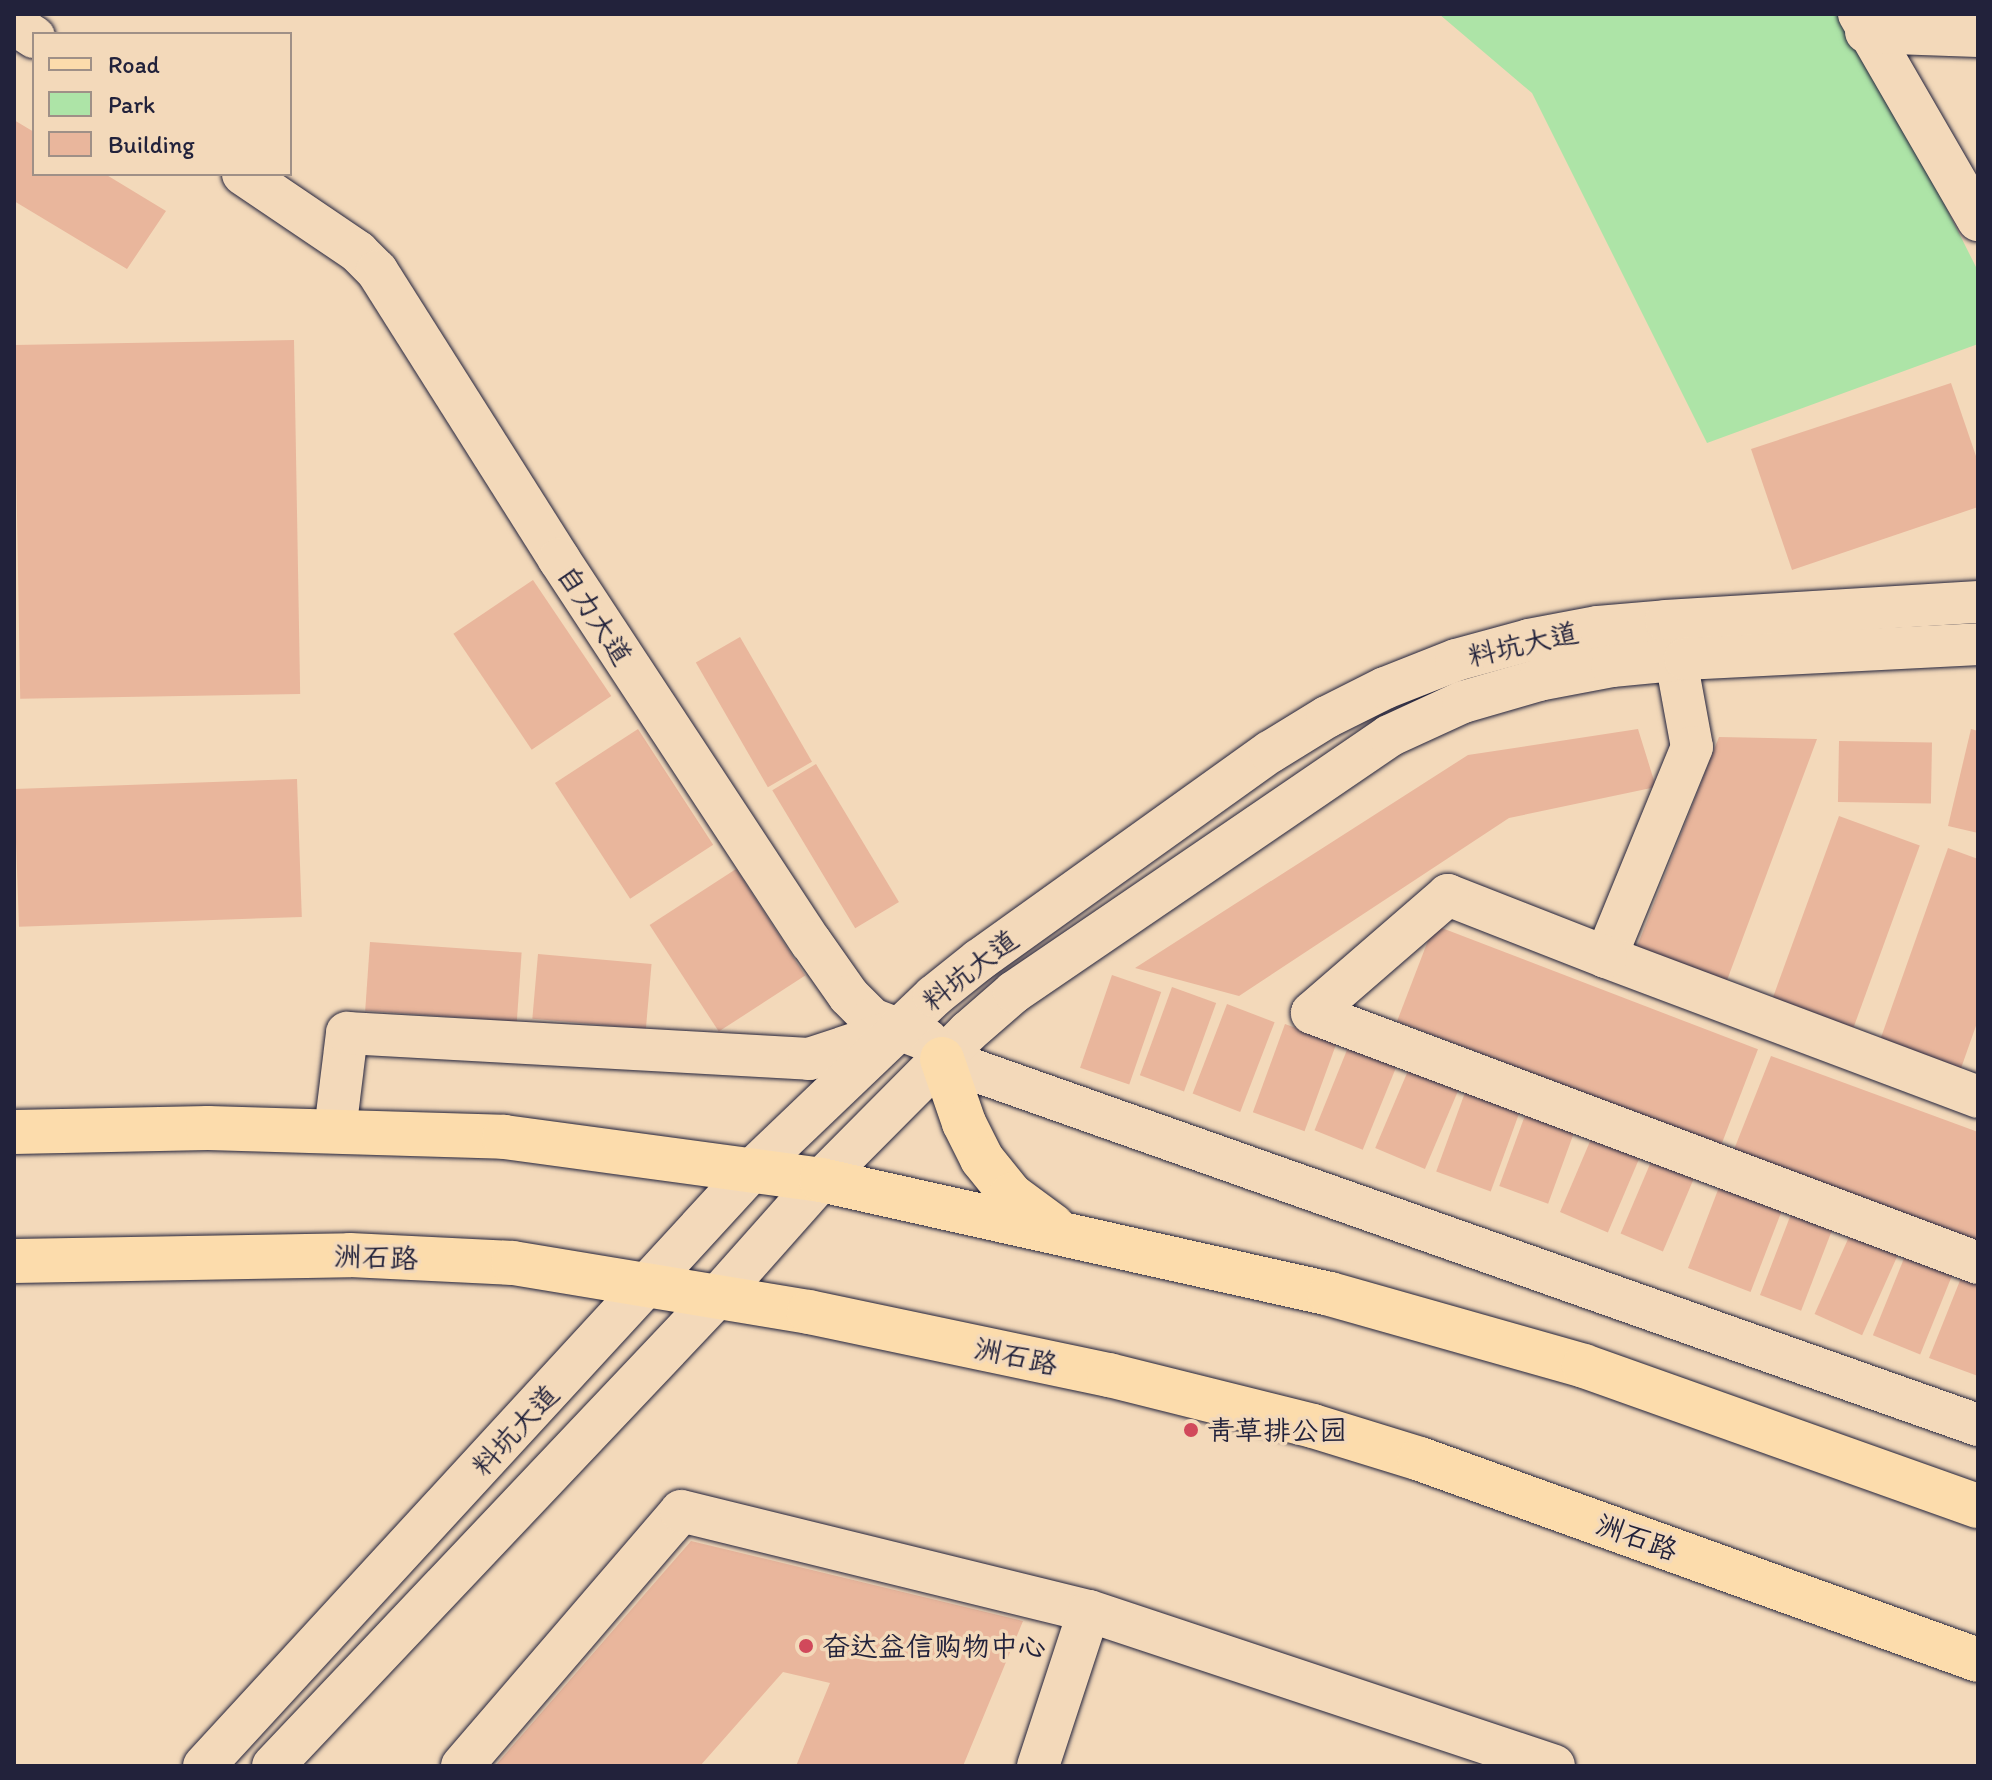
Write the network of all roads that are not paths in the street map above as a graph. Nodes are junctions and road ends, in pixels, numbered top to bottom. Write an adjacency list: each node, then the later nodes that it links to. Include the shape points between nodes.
1 (1863, 23): 4 (street); 6 (street)
2 (14, 24): 3 (street)
3 (32, 36)
4 (1978, 36)
5 (246, 176): 11 (street, 自力大道, via 358,252 377,271 811,942 864,1012)
6 (1978, 220)
7 (1978, 602): 11 (street, 料坑大道, via 1598,627 1456,660 1399,682 1270,752 979,960)
8 (1978, 644): 9 (street, 料坑大道)
9 (1676, 660): 10 (street, via 1692,747); 12 (street, 料坑大道, via 1539,680 1463,702 1389,736 1014,992)
10 (1606, 957): 13 (street); 20 (street, via 1448,895 1312,1013)
11 (899, 1029): 12 (street, 自力大道, via 927,1040); 14 (street, via 809,1059 347,1033); 16 (street, 料坑大道)
12 (942, 1059): 17 (street, 料坑大道); 18 (main road, via 982,1159 1011,1195); 23 (street)
13 (1978, 1097)
14 (335, 1131): 15 (main road); 16 (main road, via 504,1137)
15 (14, 1132)
16 (754, 1168): 17 (main road); 21 (street, 料坑大道)
17 (821, 1180): 18 (main road); 22 (street, 料坑大道)
18 (1065, 1234): 24 (main road, via 1330,1294 1584,1366)
19 (14, 1261): 21 (main road, 洲石路, via 350,1255 513,1263)
20 (1978, 1263)
21 (651, 1283): 22 (main road, 洲石路); 27 (street, 料坑大道)
22 (718, 1296): 26 (main road, 洲石路, via 1109,1375 1313,1426 1420,1459); 28 (street, 料坑大道)
23 (1978, 1425)
24 (1978, 1506)
25 (1089, 1611): 29 (street, via 681,1511); 30 (street); 31 (street)
26 (1978, 1660)
27 (204, 1766)
28 (273, 1766)
29 (462, 1766)
30 (1038, 1766)
31 (1554, 1766)

